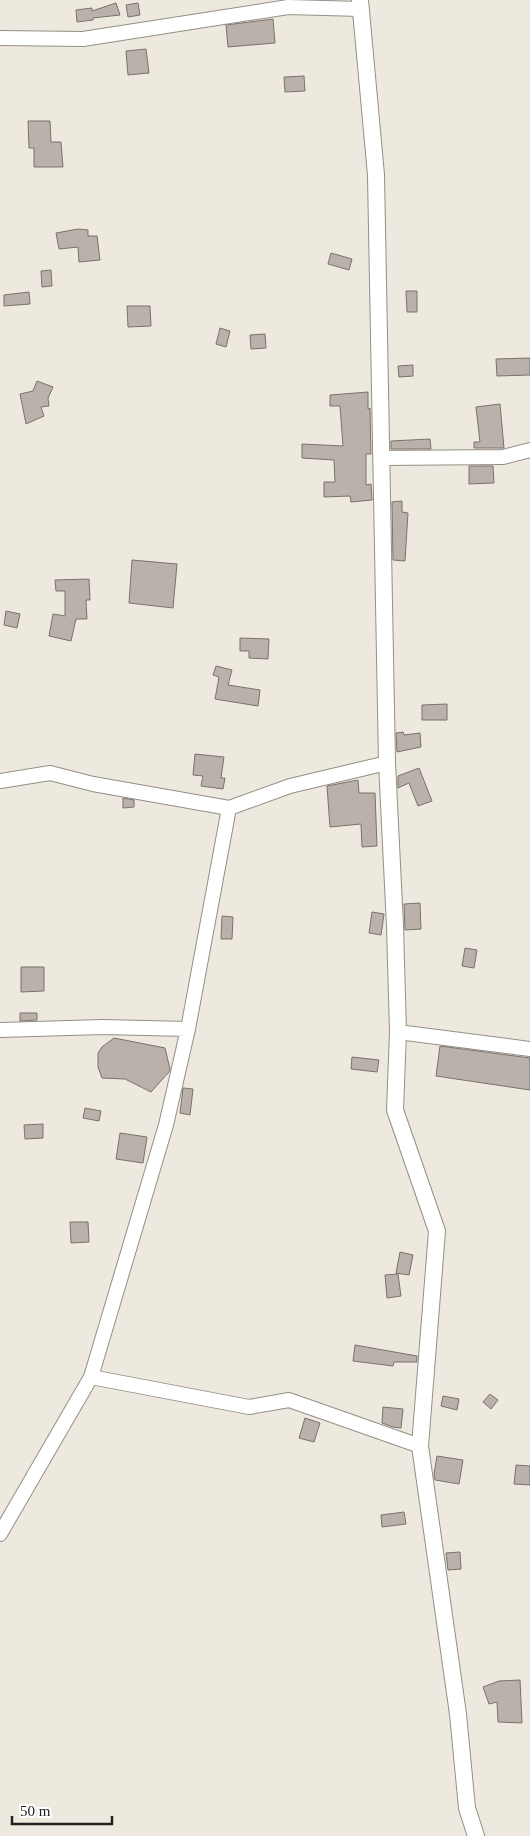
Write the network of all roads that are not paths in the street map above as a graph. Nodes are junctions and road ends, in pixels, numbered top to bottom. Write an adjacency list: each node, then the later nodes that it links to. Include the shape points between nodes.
1 (361, 5): 2 (street, via 288,7 84,39); 4 (street, via 376,175)
2 (0, 38)
3 (530, 450): 4 (street, via 503,457)
4 (381, 458): 5 (street)
5 (387, 763): 7 (street, via 290,786); 10 (street)
6 (0, 781): 7 (street, via 50,773 93,784)
7 (229, 808): 8 (street)
8 (188, 1029): 9 (street); 12 (street, via 166,1125)
9 (0, 1030)
10 (398, 1032): 11 (street); 13 (street, via 395,1110 437,1231)
11 (530, 1049)
12 (91, 1377): 13 (street, via 249,1408 289,1400); 14 (street)
13 (420, 1446): 15 (street, via 458,1714 467,1808)
14 (0, 1534)
15 (476, 1836)

